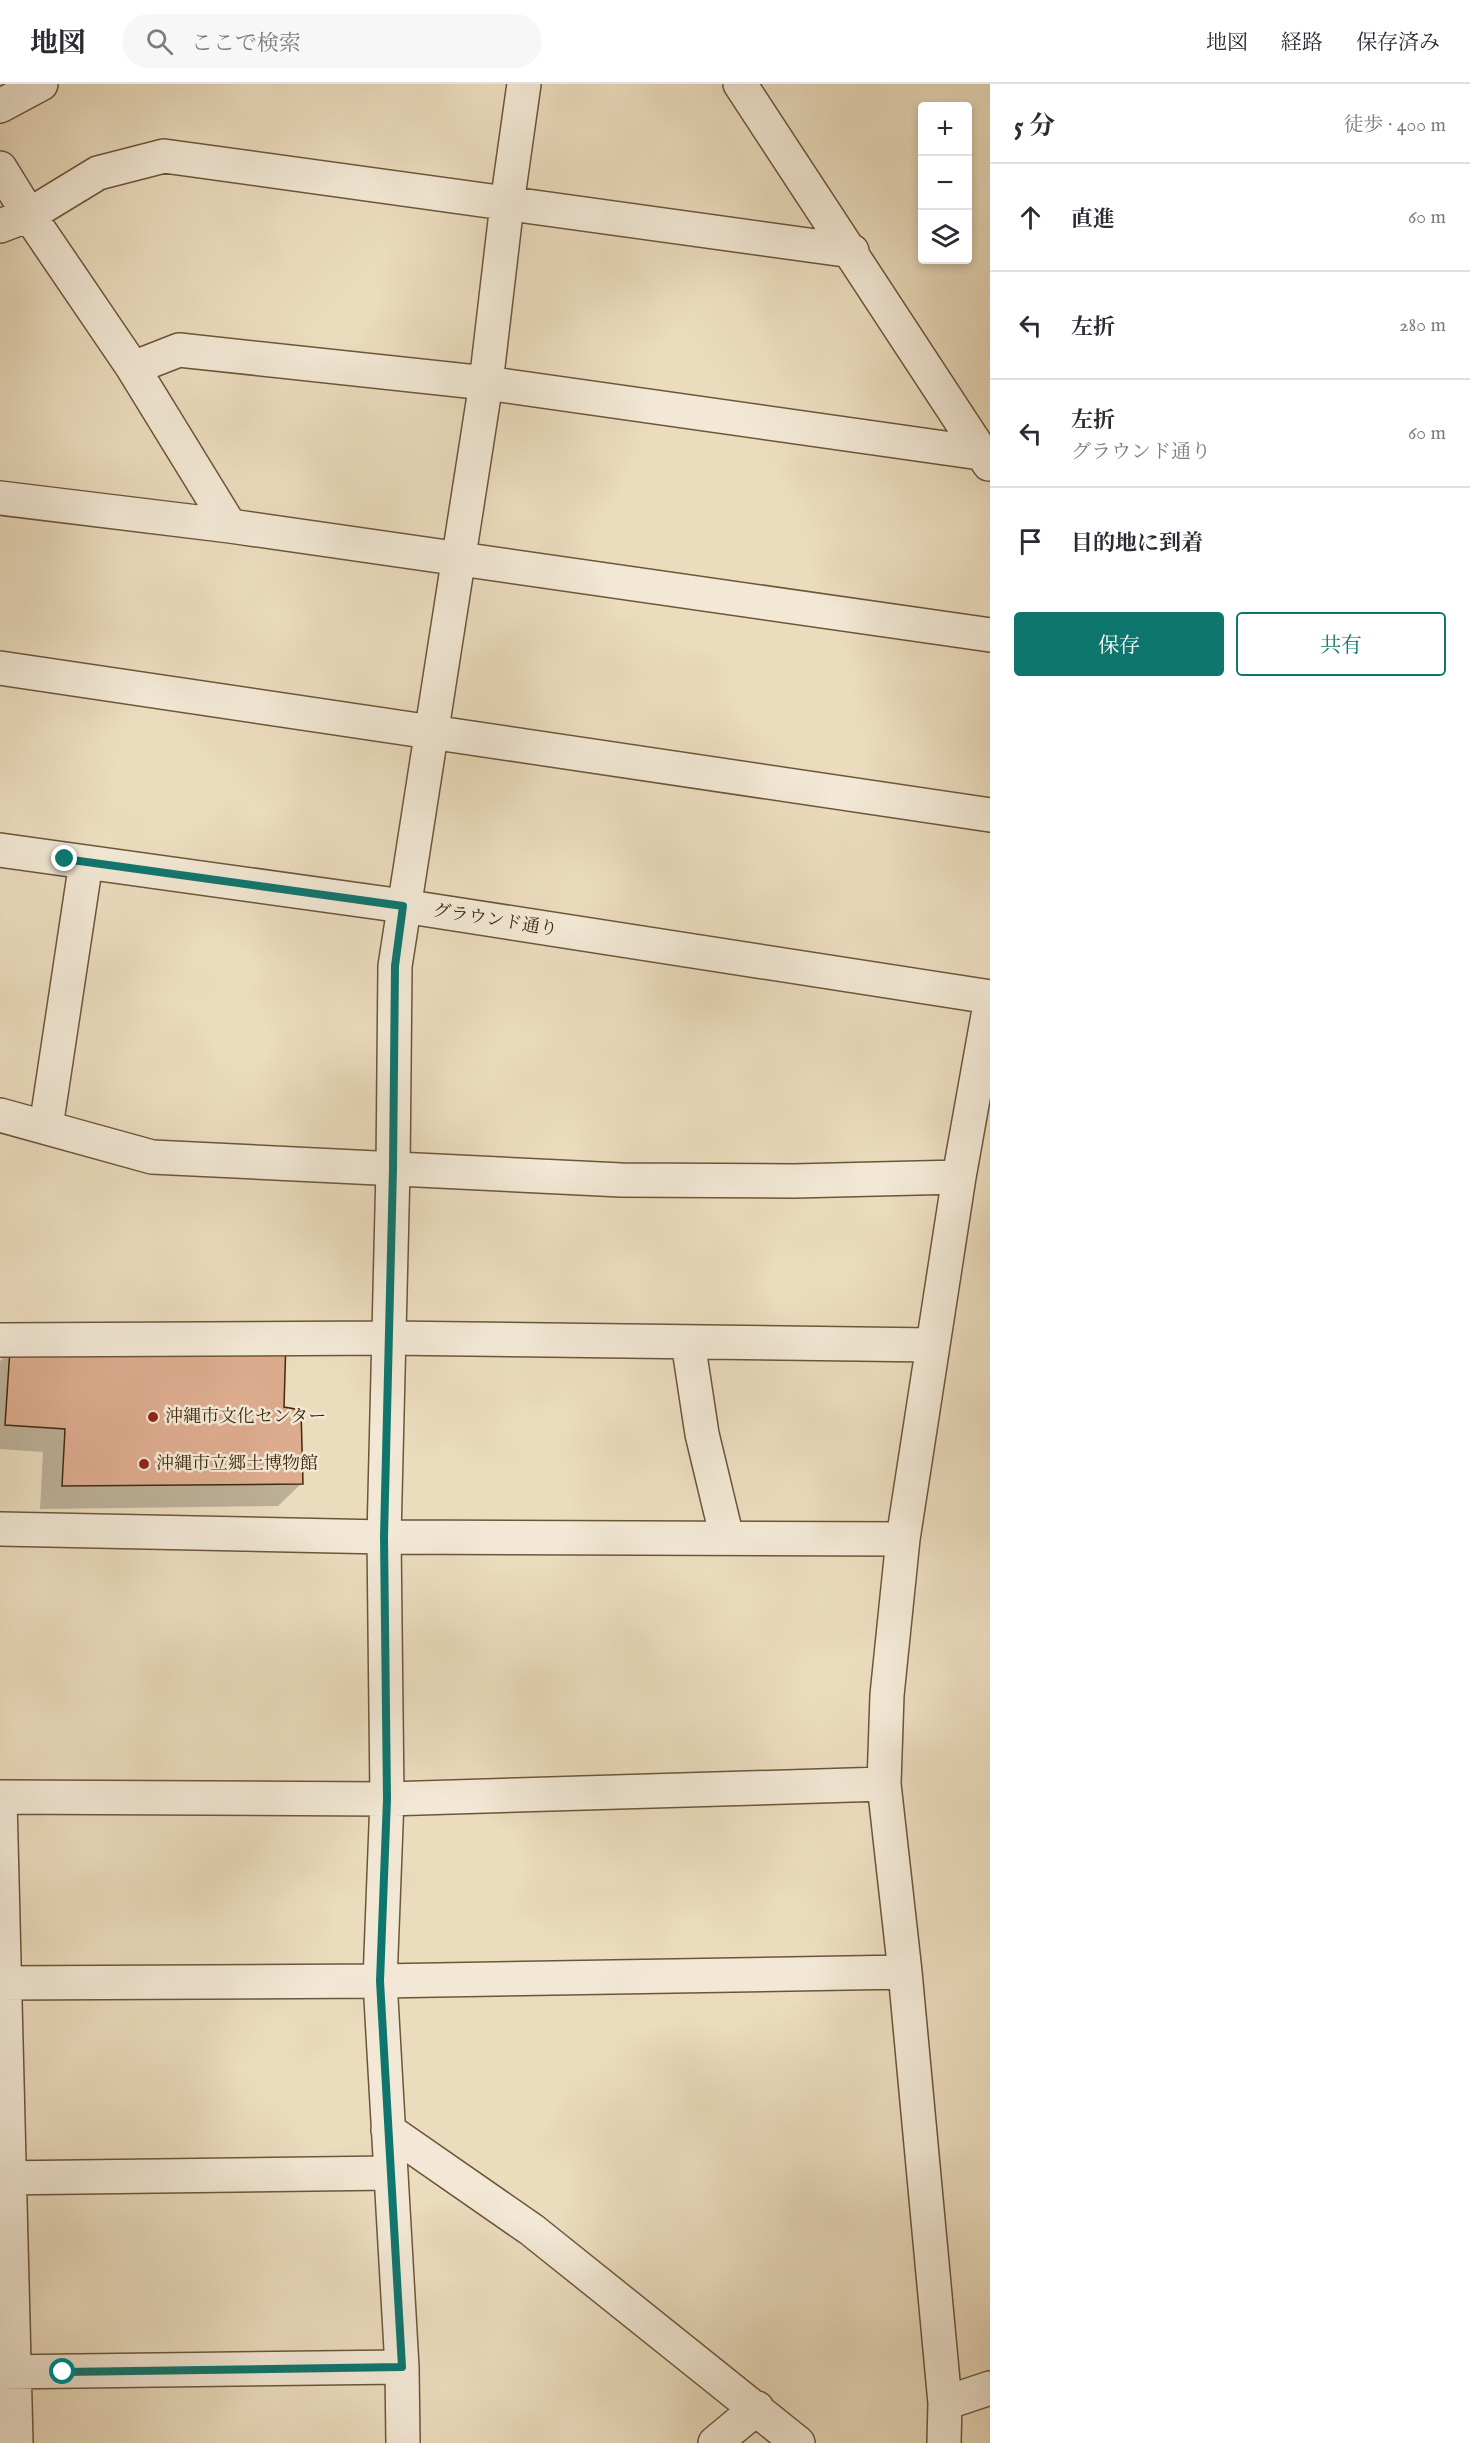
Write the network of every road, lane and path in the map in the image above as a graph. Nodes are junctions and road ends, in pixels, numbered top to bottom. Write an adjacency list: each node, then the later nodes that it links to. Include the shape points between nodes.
1 (41, 84): 4 (street)
2 (524, 84): 6 (street)
3 (740, 84): 8 (street)
4 (0, 106)
5 (0, 168): 7 (street)
6 (507, 204): 7 (street, via 164,156 98,173); 8 (street); 10 (street)
7 (14, 220): 9 (street)
8 (852, 251): 11 (street)
9 (133, 368): 10 (street, via 179,350); 13 (street)
10 (486, 383): 11 (street); 14 (street)
11 (985, 459)
12 (0, 498): 13 (street)
13 (230, 526): 14 (street)
14 (456, 560): 15 (street); 17 (street)
15 (990, 635)
16 (0, 668): 17 (street)
17 (432, 732): 18 (street); 21 (street)
18 (990, 815)
19 (0, 850): 20 (street, グラウンド通り)
20 (86, 862): 21 (street, グラウンド通り); 25 (street)
21 (403, 906): 22 (street, グラウンド通り); 26 (street, via 395,966)
22 (990, 998)
23 (990, 1004): 27 (street)
24 (0, 1115): 25 (street)
25 (46, 1128): 26 (street, via 152,1157)
26 (393, 1169): 27 (street, via 621,1180); 28 (street)
27 (959, 1177): 31 (street)
28 (387, 1338): 29 (street); 30 (street); 33 (street)
29 (0, 1340)
30 (688, 1342): 31 (street); 34 (street, via 702,1434)
31 (933, 1345): 35 (street)
32 (0, 1529): 33 (street)
33 (384, 1537): 34 (street); 38 (street)
34 (727, 1538): 35 (street)
35 (903, 1539): 36 (street, via 887,1695)
36 (884, 1784): 38 (street); 39 (street)
37 (0, 1798): 38 (street); 41 (street)
38 (387, 1799): 40 (street)
39 (905, 1972): 40 (street); 48 (street)
40 (380, 1981): 41 (street); 42 (street)
41 (3, 1983): 44 (street)
42 (388, 2130): 43 (street); 49 (street, via 532,2230)
43 (392, 2173): 44 (street); 45 (street)
44 (5, 2178): 46 (street)
45 (402, 2367): 46 (street); 51 (street)
46 (6, 2372): 50 (street)
47 (990, 2388): 48 (street)
48 (945, 2403): 54 (street)
49 (757, 2408): 52 (street); 53 (street)
50 (16, 2443)
51 (404, 2443)
52 (715, 2443)
53 (798, 2443)
54 (944, 2443)

